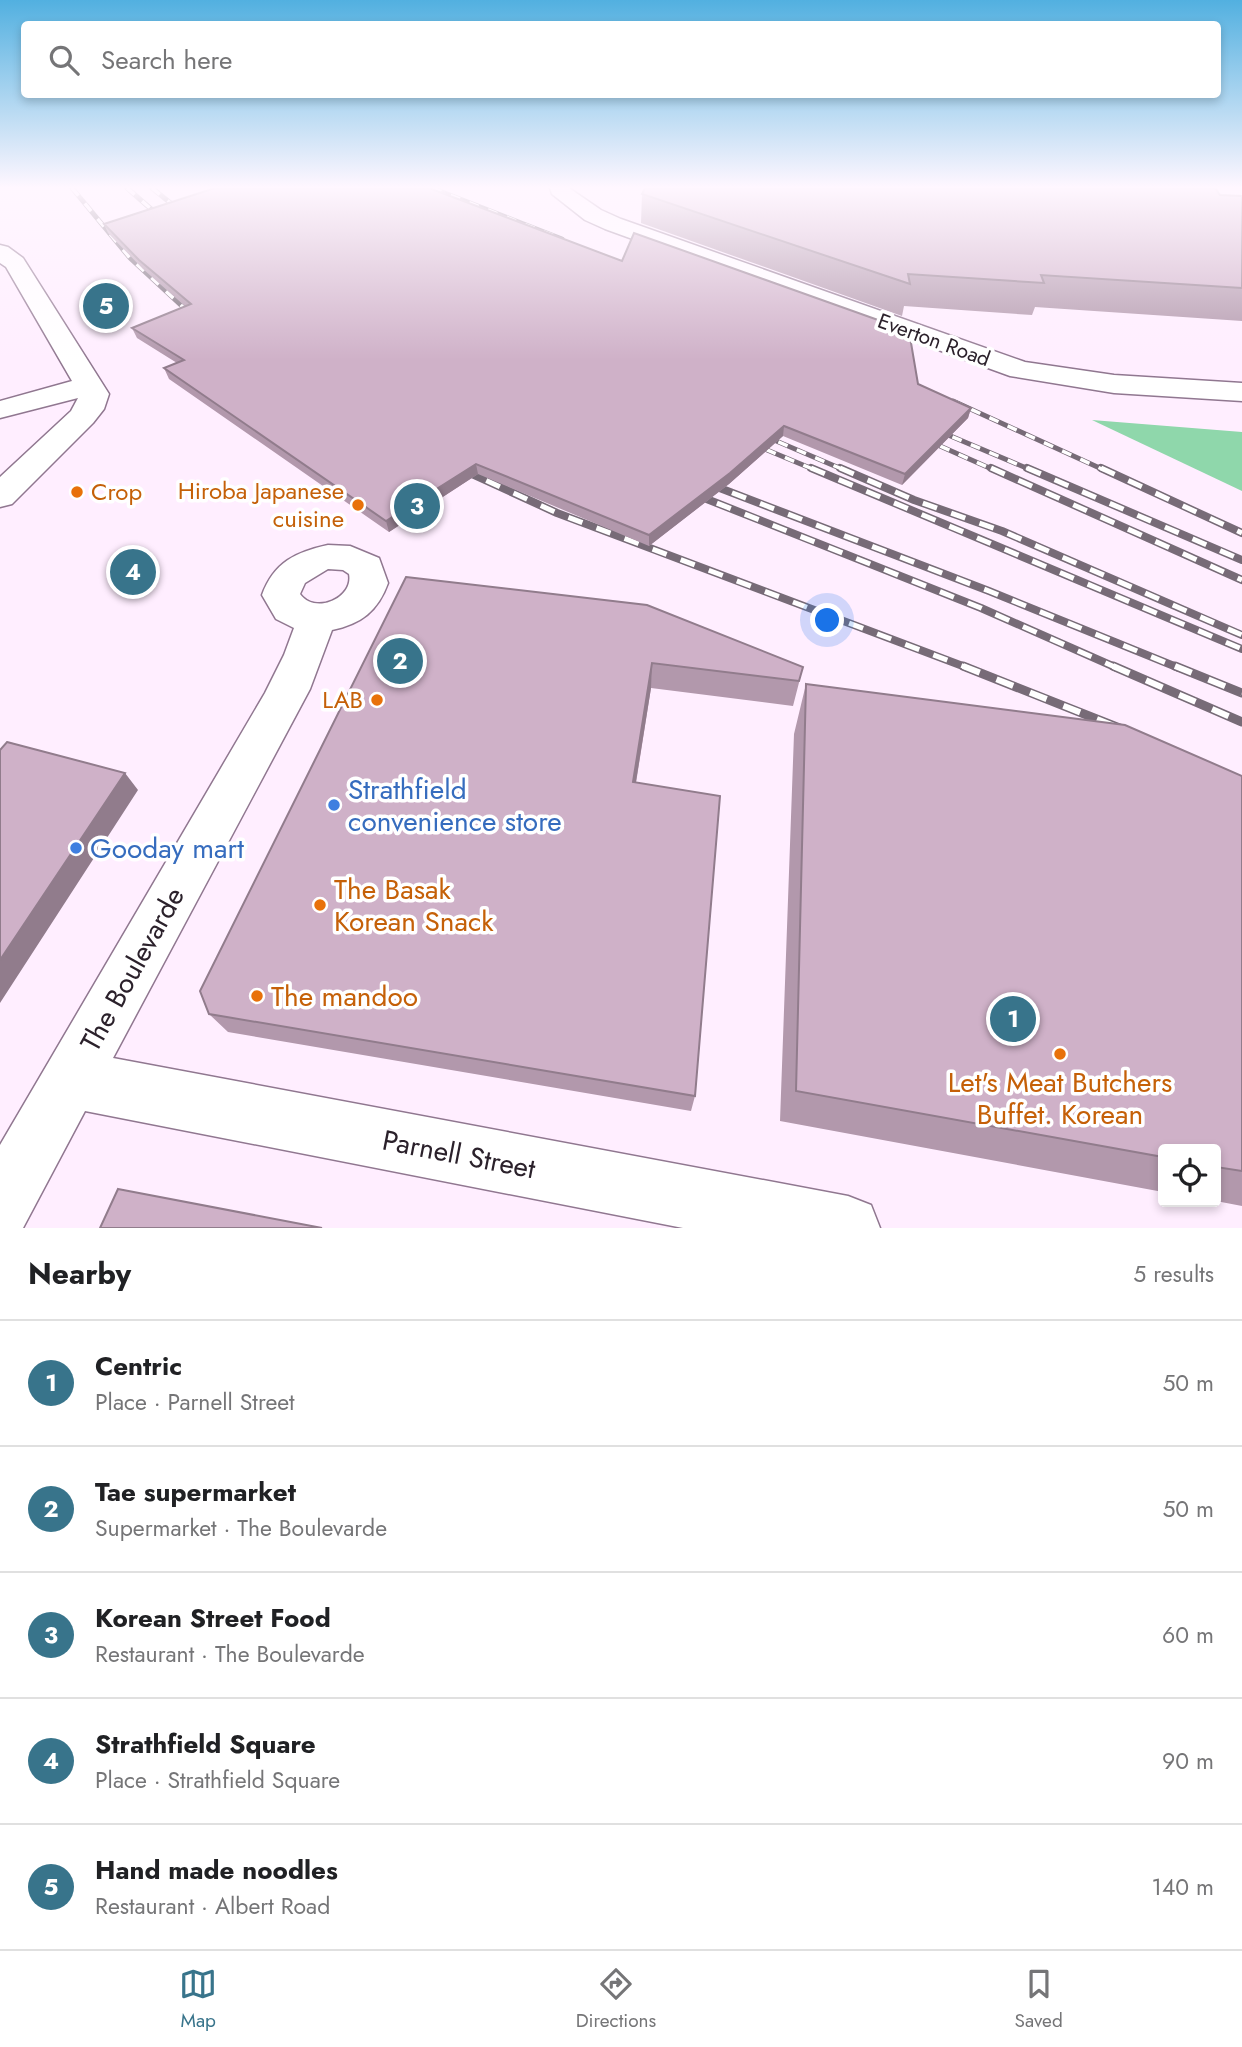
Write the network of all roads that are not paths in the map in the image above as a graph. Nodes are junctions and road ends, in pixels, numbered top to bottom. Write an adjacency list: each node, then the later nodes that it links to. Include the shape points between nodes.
1 (675, 245): 4 (street, Everton Road, via 1020,370 1114,384)
2 (0, 252): 3 (street, via 15,263)
3 (91, 385): 5 (street); 6 (street, via 94,394 89,409)
4 (1242, 392)
5 (1, 407)
6 (0, 496)
7 (316, 618): 8 (street, The Boulevarde, via 289,692)
8 (70, 1079): 9 (street, The Boulevarde); 10 (street, Parnell Street)
9 (0, 1206)
10 (848, 1228)

